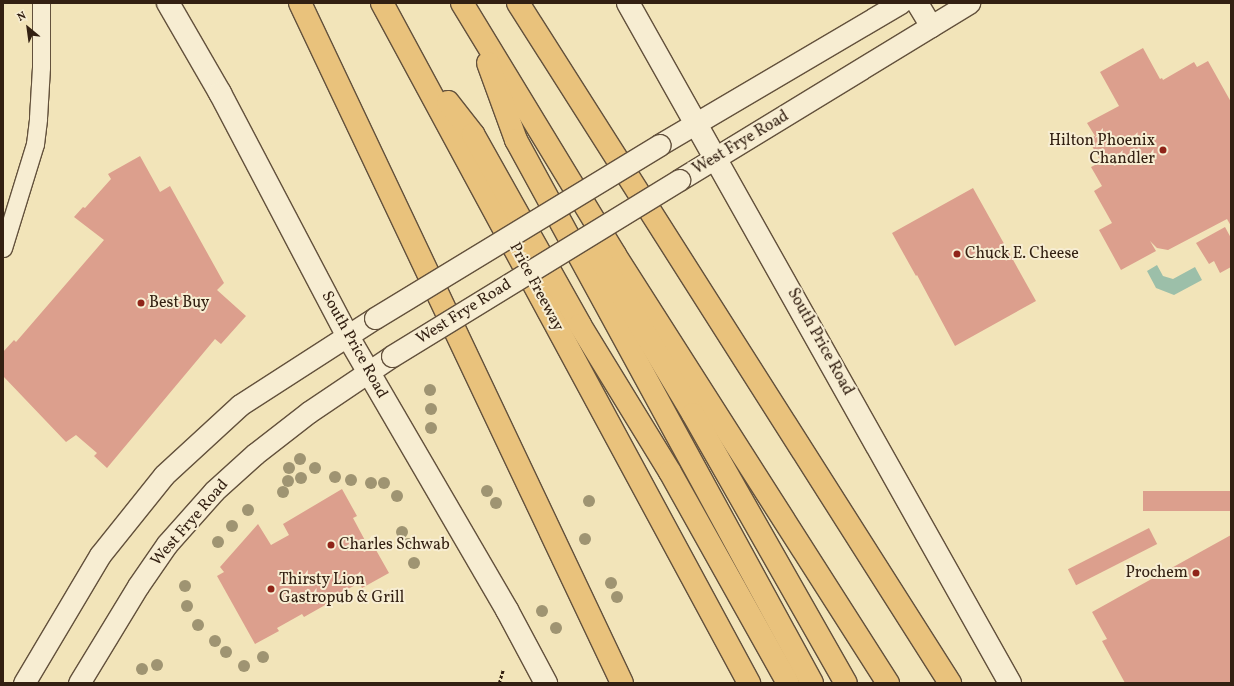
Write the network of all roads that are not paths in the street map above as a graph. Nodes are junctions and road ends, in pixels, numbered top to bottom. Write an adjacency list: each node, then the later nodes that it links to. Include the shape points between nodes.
1 (41, 3): 15 (street, via 41,67 35,144)
2 (168, 3): 16 (main road, South Price Road, via 220,93)
3 (300, 3): 22 (highway)
4 (382, 3): 12 (highway, Price Freeway)
5 (518, 3): 29 (highway)
6 (628, 3): 13 (main road, South Price Road)
7 (900, 3): 13 (street)
8 (917, 3): 11 (street)
9 (969, 3): 11 (street, West Frye Road)
10 (467, 11): 26 (highway, via 516,140); 27 (highway, via 536,150 689,407); 28 (highway, via 616,254)
11 (931, 26): 14 (street, West Frye Road)
12 (411, 55): 18 (highway, Price Freeway); 25 (highway, via 473,134 580,325 670,472)
13 (697, 124): 14 (main road, South Price Road); 16 (street, bridge, via 658,145)
14 (716, 158): 17 (street, West Frye Road, bridge); 30 (main road, South Price Road)
15 (3, 248)
16 (347, 335): 17 (main road, South Price Road); 19 (street, via 240,405 164,475 100,555)
17 (368, 372): 20 (street, West Frye Road, via 309,412 255,454 214,491 167,544 138,586); 21 (main road, South Price Road, via 507,610)
18 (688, 572): 23 (highway); 24 (highway)
19 (24, 683)
20 (79, 683)
21 (546, 683)
22 (622, 683)
23 (738, 683)
24 (749, 683)
25 (788, 683)
26 (812, 683)
27 (846, 683)
28 (888, 683)
29 (950, 683)
30 (1010, 683)

